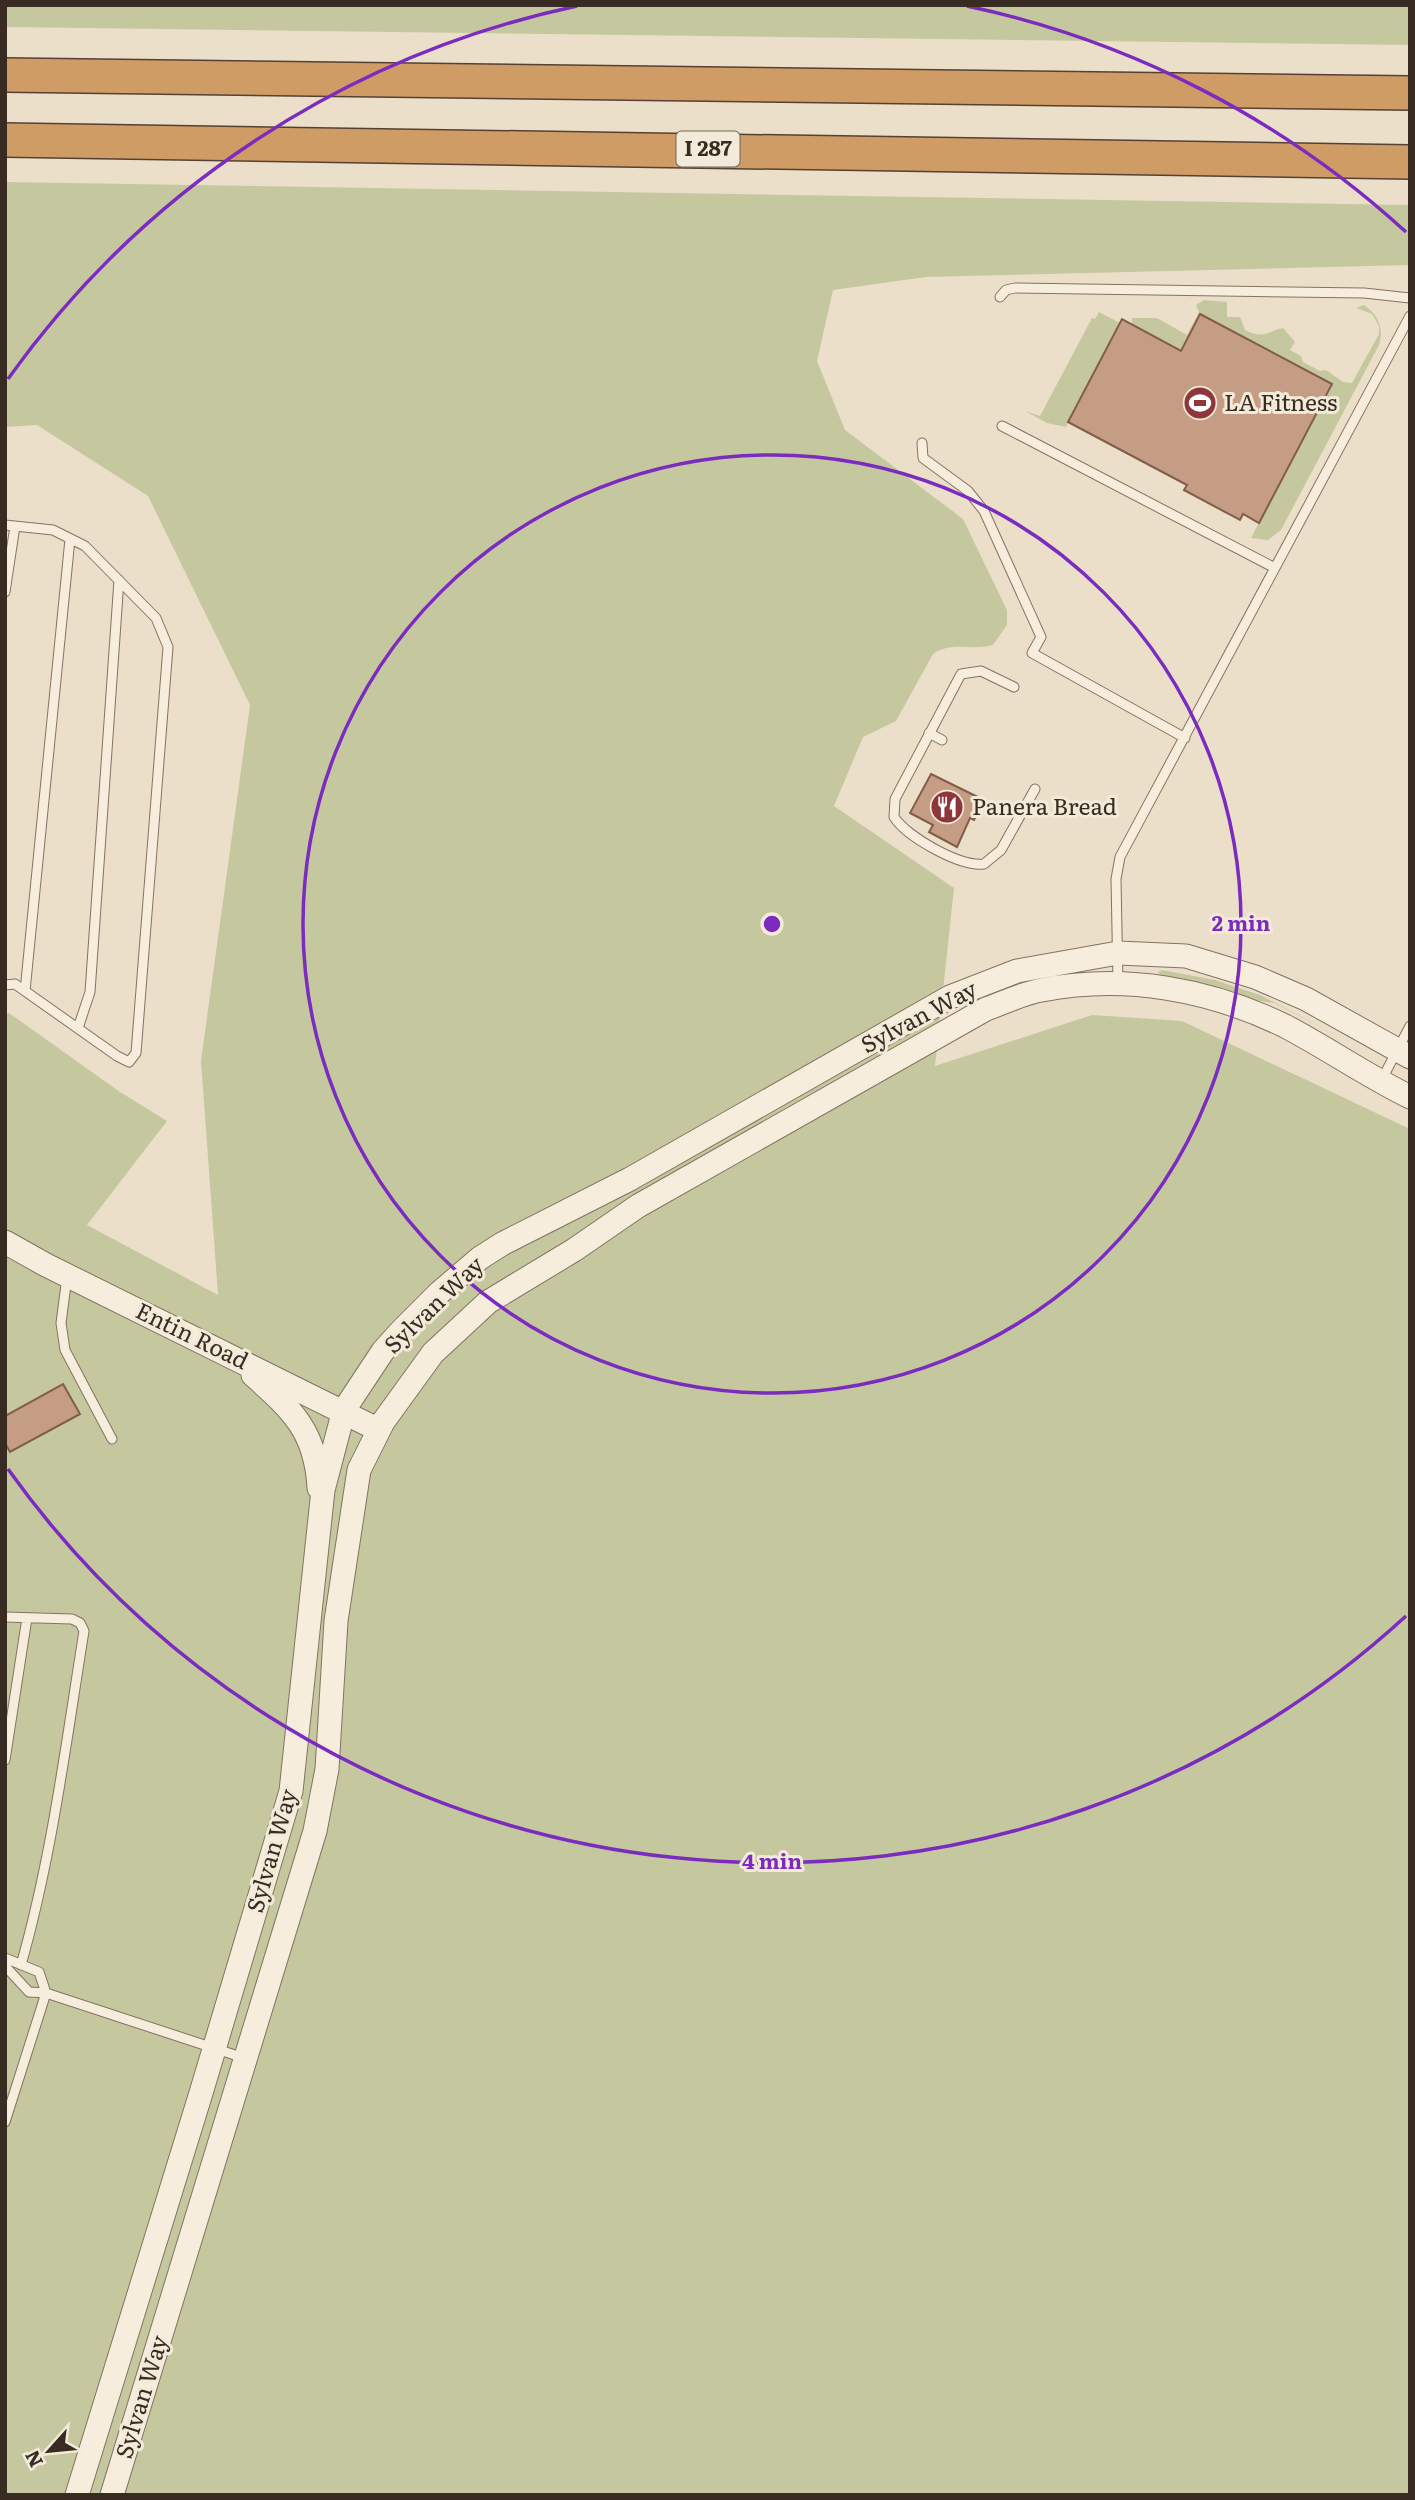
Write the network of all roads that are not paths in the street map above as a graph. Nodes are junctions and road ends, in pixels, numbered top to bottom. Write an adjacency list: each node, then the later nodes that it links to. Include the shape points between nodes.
1 (5, 75): 2 (highway)
2 (1410, 93)
3 (5, 140): 4 (highway, I 287)
4 (1410, 162)
5 (1000, 297): 6 (lane, via 1015,288 1077,288 1364,293)
6 (1410, 298)
7 (1410, 316): 12 (lane)
8 (1002, 426): 12 (lane)
9 (922, 443): 18 (lane, via 923,458 968,491 984,511 1041,637 1032,653)
10 (10, 526): 11 (lane, via 53,530); 13 (lane)
11 (70, 539): 14 (lane, via 85,546); 24 (lane)
12 (1275, 568): 18 (lane)
13 (7, 571): 15 (lane)
14 (119, 580): 26 (lane, via 90,992); 26 (lane, via 156,618 168,647 136,1053 128,1062)
15 (5, 592)
16 (1014, 687): 17 (lane, via 981,671 961,674)
17 (929, 733): 19 (lane); 20 (lane, via 895,799 894,817 905,831 951,856 975,865 996,856)
18 (1185, 738): 21 (lane, via 1120,857 1116,879)
19 (942, 740)
20 (1035, 789)
21 (1118, 953): 22 (lane); 27 (street, Sylvan Way, via 1186,956 1255,977 1306,999); 29 (street, Sylvan Way, via 1017,971 974,986)
22 (1118, 983): 28 (street, Sylvan Way, via 1158,986 1240,1007 1286,1027); 31 (street, Sylvan Way, via 1039,990 986,1009)
23 (5, 985): 24 (lane, via 15,984)
24 (26, 991): 26 (lane)
25 (1410, 1026): 27 (lane)
26 (78, 1028)
27 (1404, 1053): 28 (lane)
28 (1380, 1082): 30 (street, Sylvan Way)
29 (797, 1083): 31 (street); 35 (street, Sylvan Way, via 631,1179 480,1258 383,1351)
30 (1410, 1097)
31 (811, 1106): 36 (street, Sylvan Way, via 638,1206 488,1302 433,1353)
32 (5, 1242): 33 (street, Entin Road)
33 (67, 1276): 34 (street, Entin Road); 37 (lane, via 61,1323 65,1350)
34 (232, 1356): 35 (street, Entin Road); 38 (street, via 295,1412 314,1451)
35 (344, 1410): 36 (street, Entin Road); 38 (street, Sylvan Way)
36 (379, 1430): 47 (street, Sylvan Way, via 359,1470 347,1538 330,1688 327,1769 315,1831)
37 (112, 1439)
38 (320, 1510): 46 (street, Sylvan Way, via 291,1791)
39 (5, 1618): 40 (lane)
40 (27, 1618): 41 (lane); 43 (lane, via 72,1619 83,1631 55,1816)
41 (5, 1760)
42 (5, 1958): 43 (lane)
43 (21, 1965): 45 (lane, via 39,1972)
44 (5, 1966): 45 (lane, via 29,1992)
45 (46, 1993): 46 (lane); 48 (lane)
46 (215, 2048): 47 (lane); 49 (street, Sylvan Way)
47 (246, 2059): 50 (street, Sylvan Way)
48 (5, 2122)
49 (77, 2495)
50 (112, 2495)

